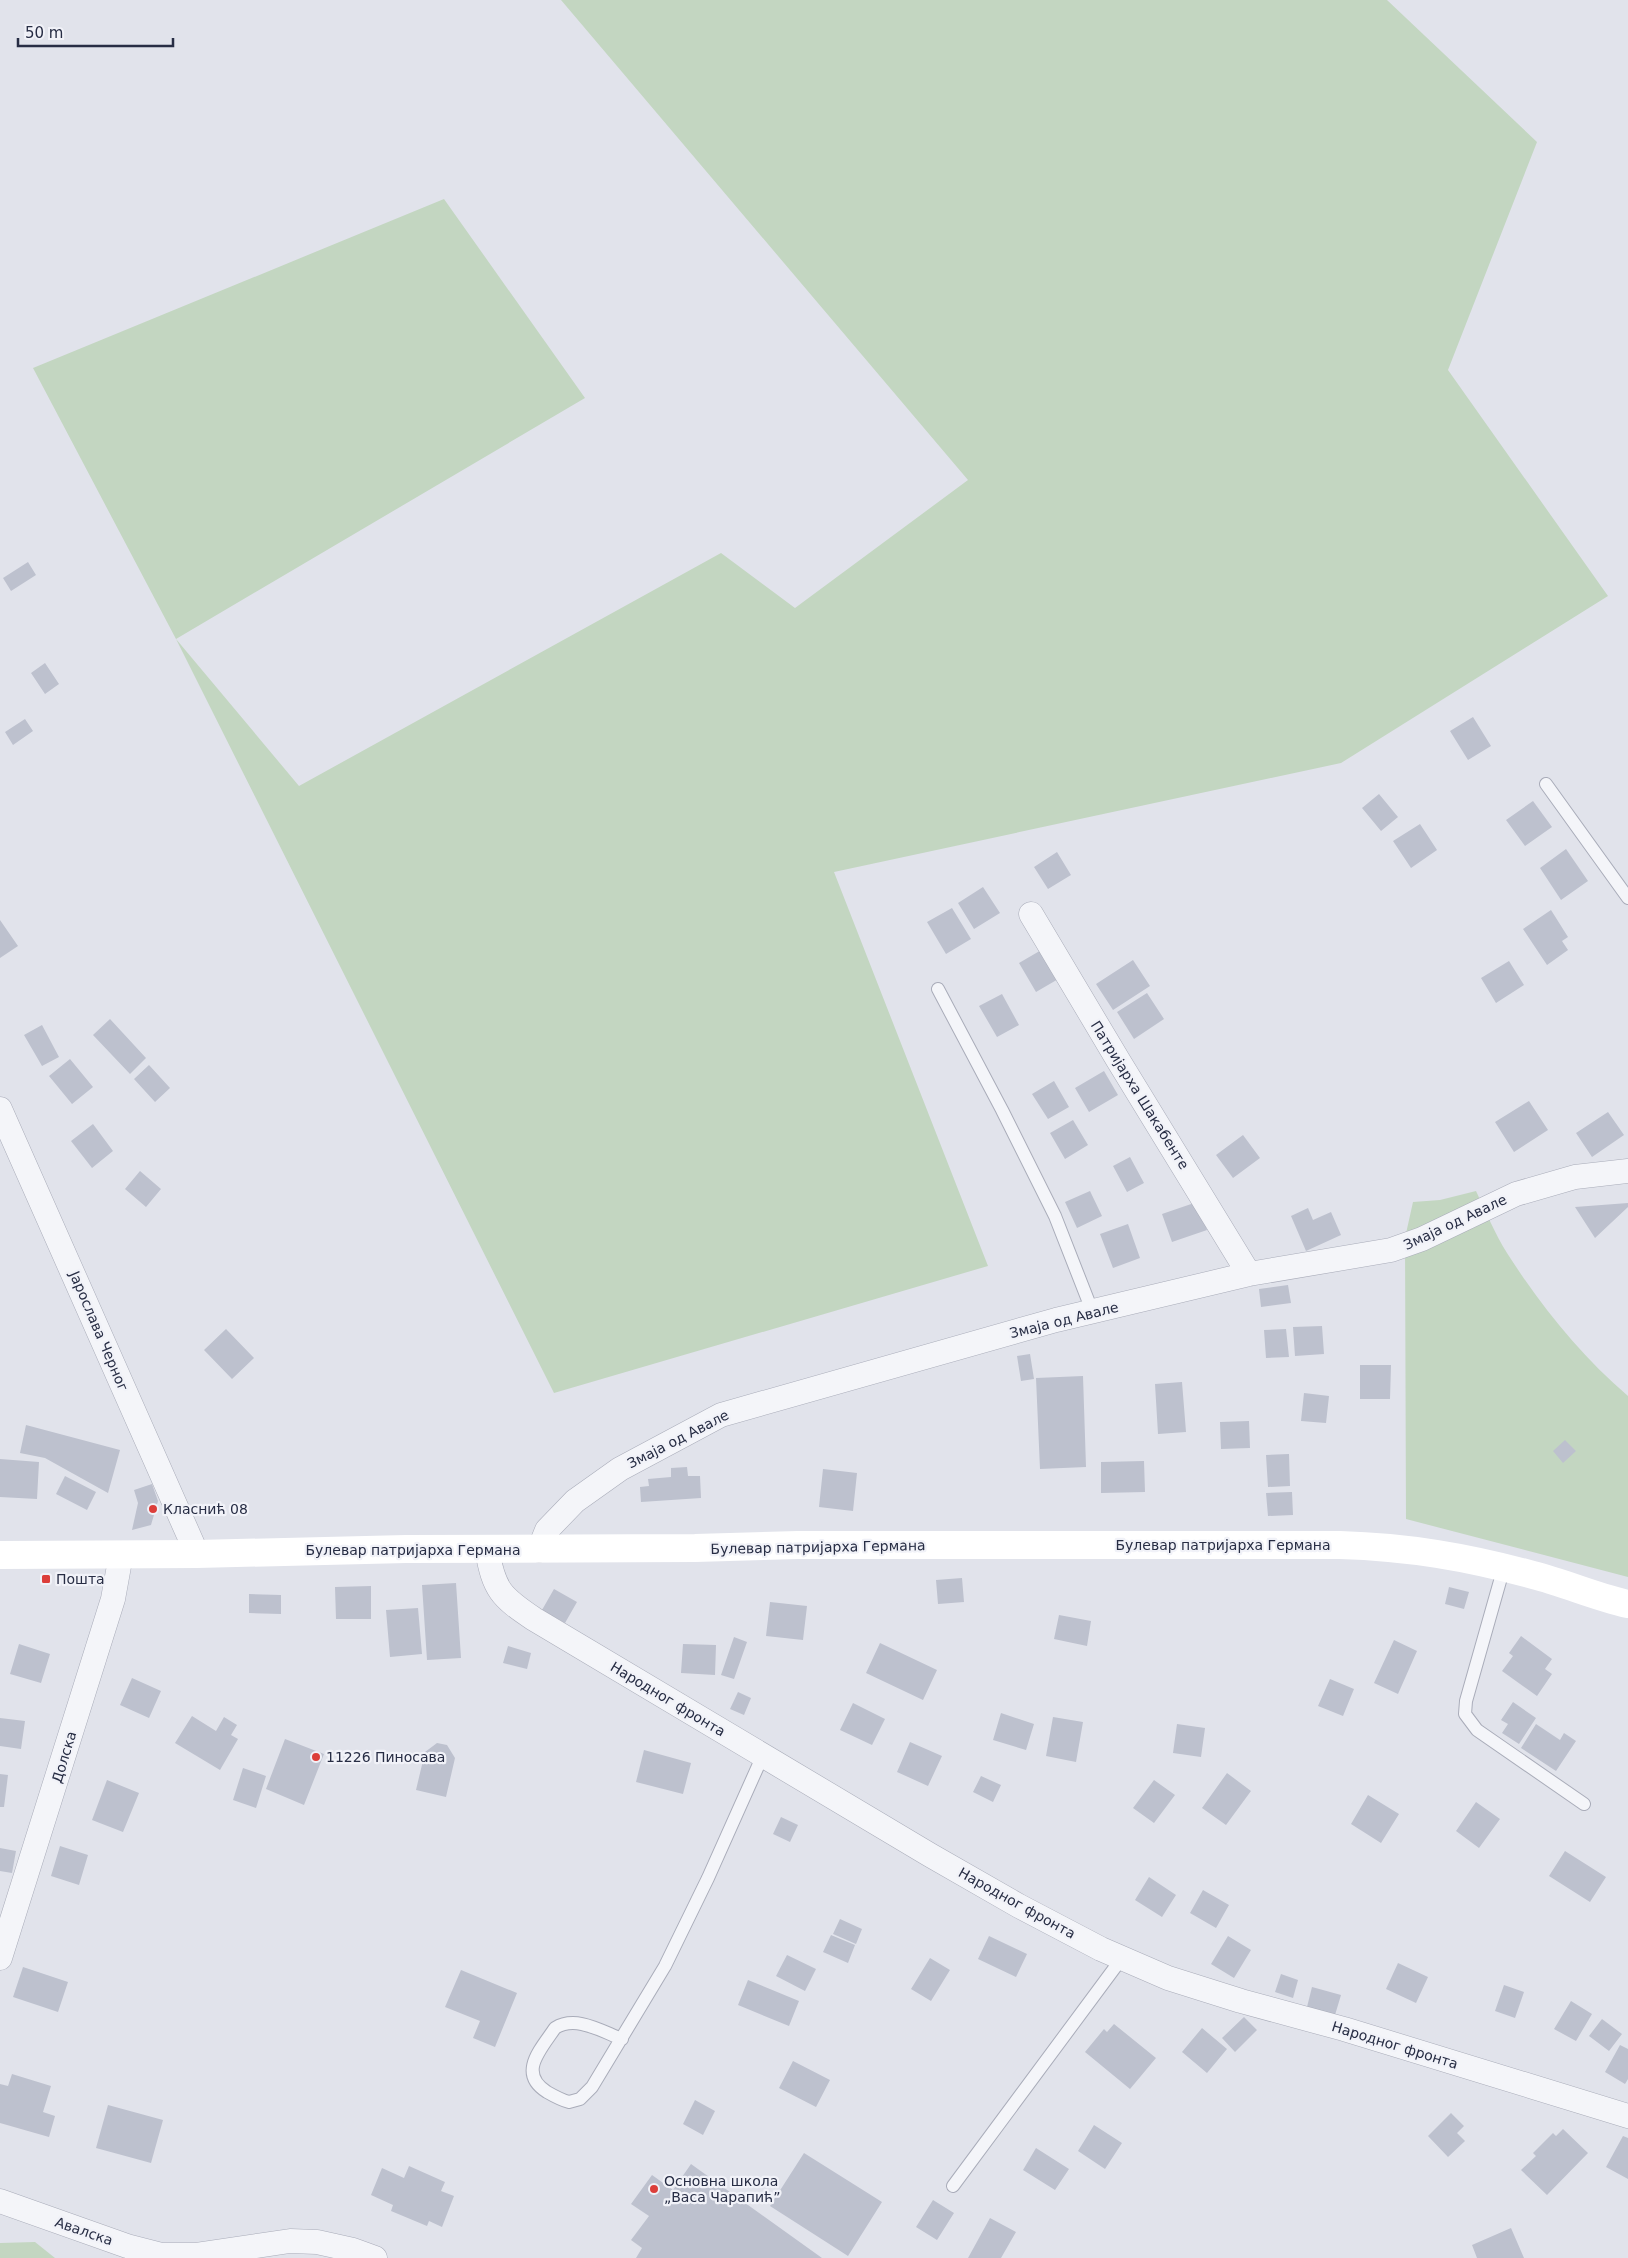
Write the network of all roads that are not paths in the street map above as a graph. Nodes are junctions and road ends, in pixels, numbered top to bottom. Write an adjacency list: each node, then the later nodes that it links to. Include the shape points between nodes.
1 (1546, 784): 2 (lane)
2 (1628, 898)
3 (1031, 914): 7 (street, Патријарха Шакабенте)
4 (938, 988): 8 (lane, via 1055,1216)
5 (0, 1108): 11 (street, Јарослава Черног)
6 (1628, 1171): 7 (street, Змаја од Авале, via 1575,1177 1516,1194 1422,1239 1391,1250)
7 (1249, 1274): 8 (street, Змаја од Авале)
8 (1094, 1313): 10 (street, Змаја од Авале, via 1056,1320 721,1415 620,1469 575,1501 547,1530)
9 (487, 1550): 10 (main road, Булевар патријарха Германа); 11 (main road, Булевар патријарха Германа); 16 (street, Народног фронта, via 491,1572 509,1603)
10 (539, 1550): 14 (main road, Булевар патријарха Германа, via 798,1545 1340,1544 1446,1553)
11 (197, 1554): 13 (main road, Булевар патријарха Германа)
12 (0, 1555): 13 (main road, Булевар патријарха Германа)
13 (121, 1555): 18 (street, Долска, via 113,1599)
14 (1504, 1567): 15 (main road, Булевар патријарха Германа); 17 (lane, via 1465,1714 1477,1730)
15 (1628, 1604)
16 (763, 1755): 19 (street, Народног фронта, via 1019,1906); 20 (lane, via 681,1935)
17 (1584, 1804)
18 (0, 1958)
19 (1122, 1958): 21 (street, Народног фронта, via 1168,1978 1241,2001); 22 (lane)
20 (622, 2039): 20 (lane, via 592,2087 573,2101 563,2101 541,2088 532,2075 533,2062 555,2028 564,2023 581,2023)
21 (1628, 2116)
22 (952, 2186)
23 (0, 2201): 24 (street, Авалска, via 127,2246 162,2255 195,2255 290,2241 316,2242)
24 (375, 2258)

